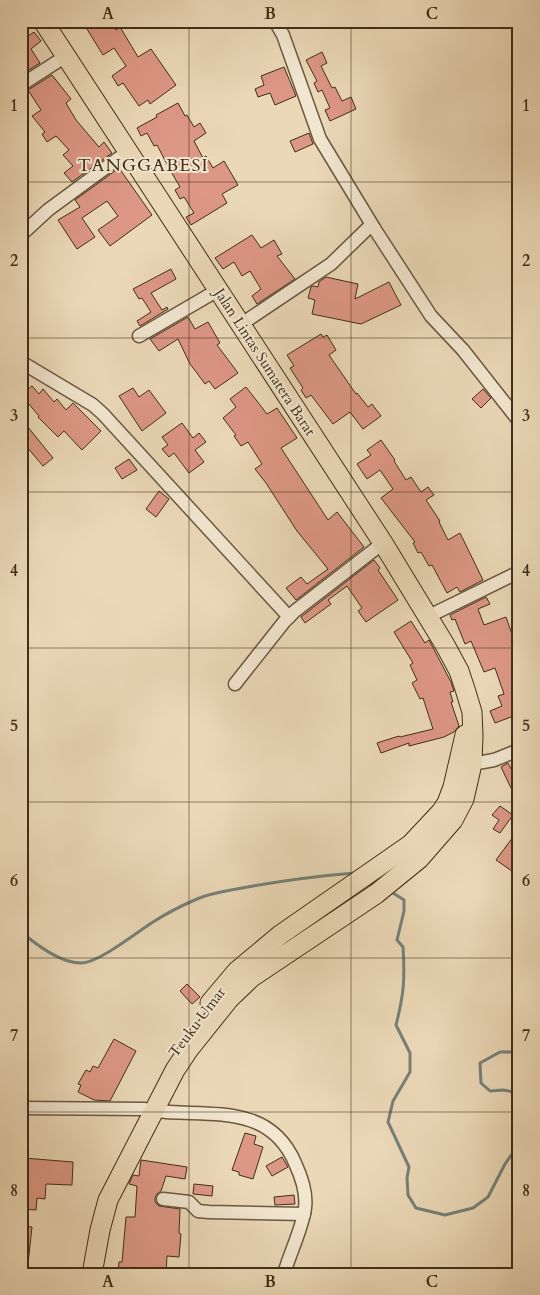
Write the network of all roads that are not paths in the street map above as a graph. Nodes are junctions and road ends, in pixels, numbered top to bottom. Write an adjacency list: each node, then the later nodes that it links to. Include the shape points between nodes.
1 (43, 21): 3 (highway, Jalan Lintas Sumatera Barat)
2 (276, 21): 6 (street, via 320,139)
3 (66, 56): 4 (street); 5 (highway, Jalan Lintas Sumatera Barat)
4 (21, 85)
5 (127, 152): 7 (street, via 48,210); 8 (highway, Jalan Lintas Sumatera Barat)
6 (374, 228): 9 (street, via 368,228 331,264); 12 (street, via 431,316 463,350)
7 (21, 235)
8 (218, 290): 9 (highway, Jalan Lintas Sumatera Barat); 10 (street)
9 (240, 325): 13 (highway, Jalan Lintas Sumatera Barat)
10 (139, 336)
11 (21, 362): 15 (street, via 103,414)
12 (519, 421)
13 (383, 543): 15 (street); 16 (highway, Jalan Lintas Sumatera Barat)
14 (519, 572): 16 (street)
15 (290, 617): 17 (street)
16 (428, 617): 18 (highway, Jalan Lintas Sumatera Barat, via 459,671)
17 (235, 684)
18 (472, 712): 20 (highway, Jalan Lintas Sumatera Barat); 21 (highway, via 453,788)
19 (519, 750): 20 (street)
20 (472, 764): 21 (highway, Jalan Lintas Sumatera Barat, via 467,791 453,820)
21 (415, 852): 22 (highway, Teuku Umar, via 376,894 252,977 229,998); 22 (highway, Teuku Umar, via 362,878 280,935 237,971 179,1042)
22 (170, 1067): 24 (highway, Teuku Umar)
23 (21, 1108): 24 (street)
24 (150, 1110): 26 (street, via 229,1115 246,1118 268,1128 286,1146 298,1171 305,1196); 27 (highway, Teuku Umar, via 115,1162 98,1198); 28 (highway, Teuku Umar, via 108,1200)
25 (162, 1199): 26 (street, via 189,1202 198,1211)
26 (304, 1214): 29 (street)
27 (82, 1274)
28 (92, 1274)
29 (284, 1274)

